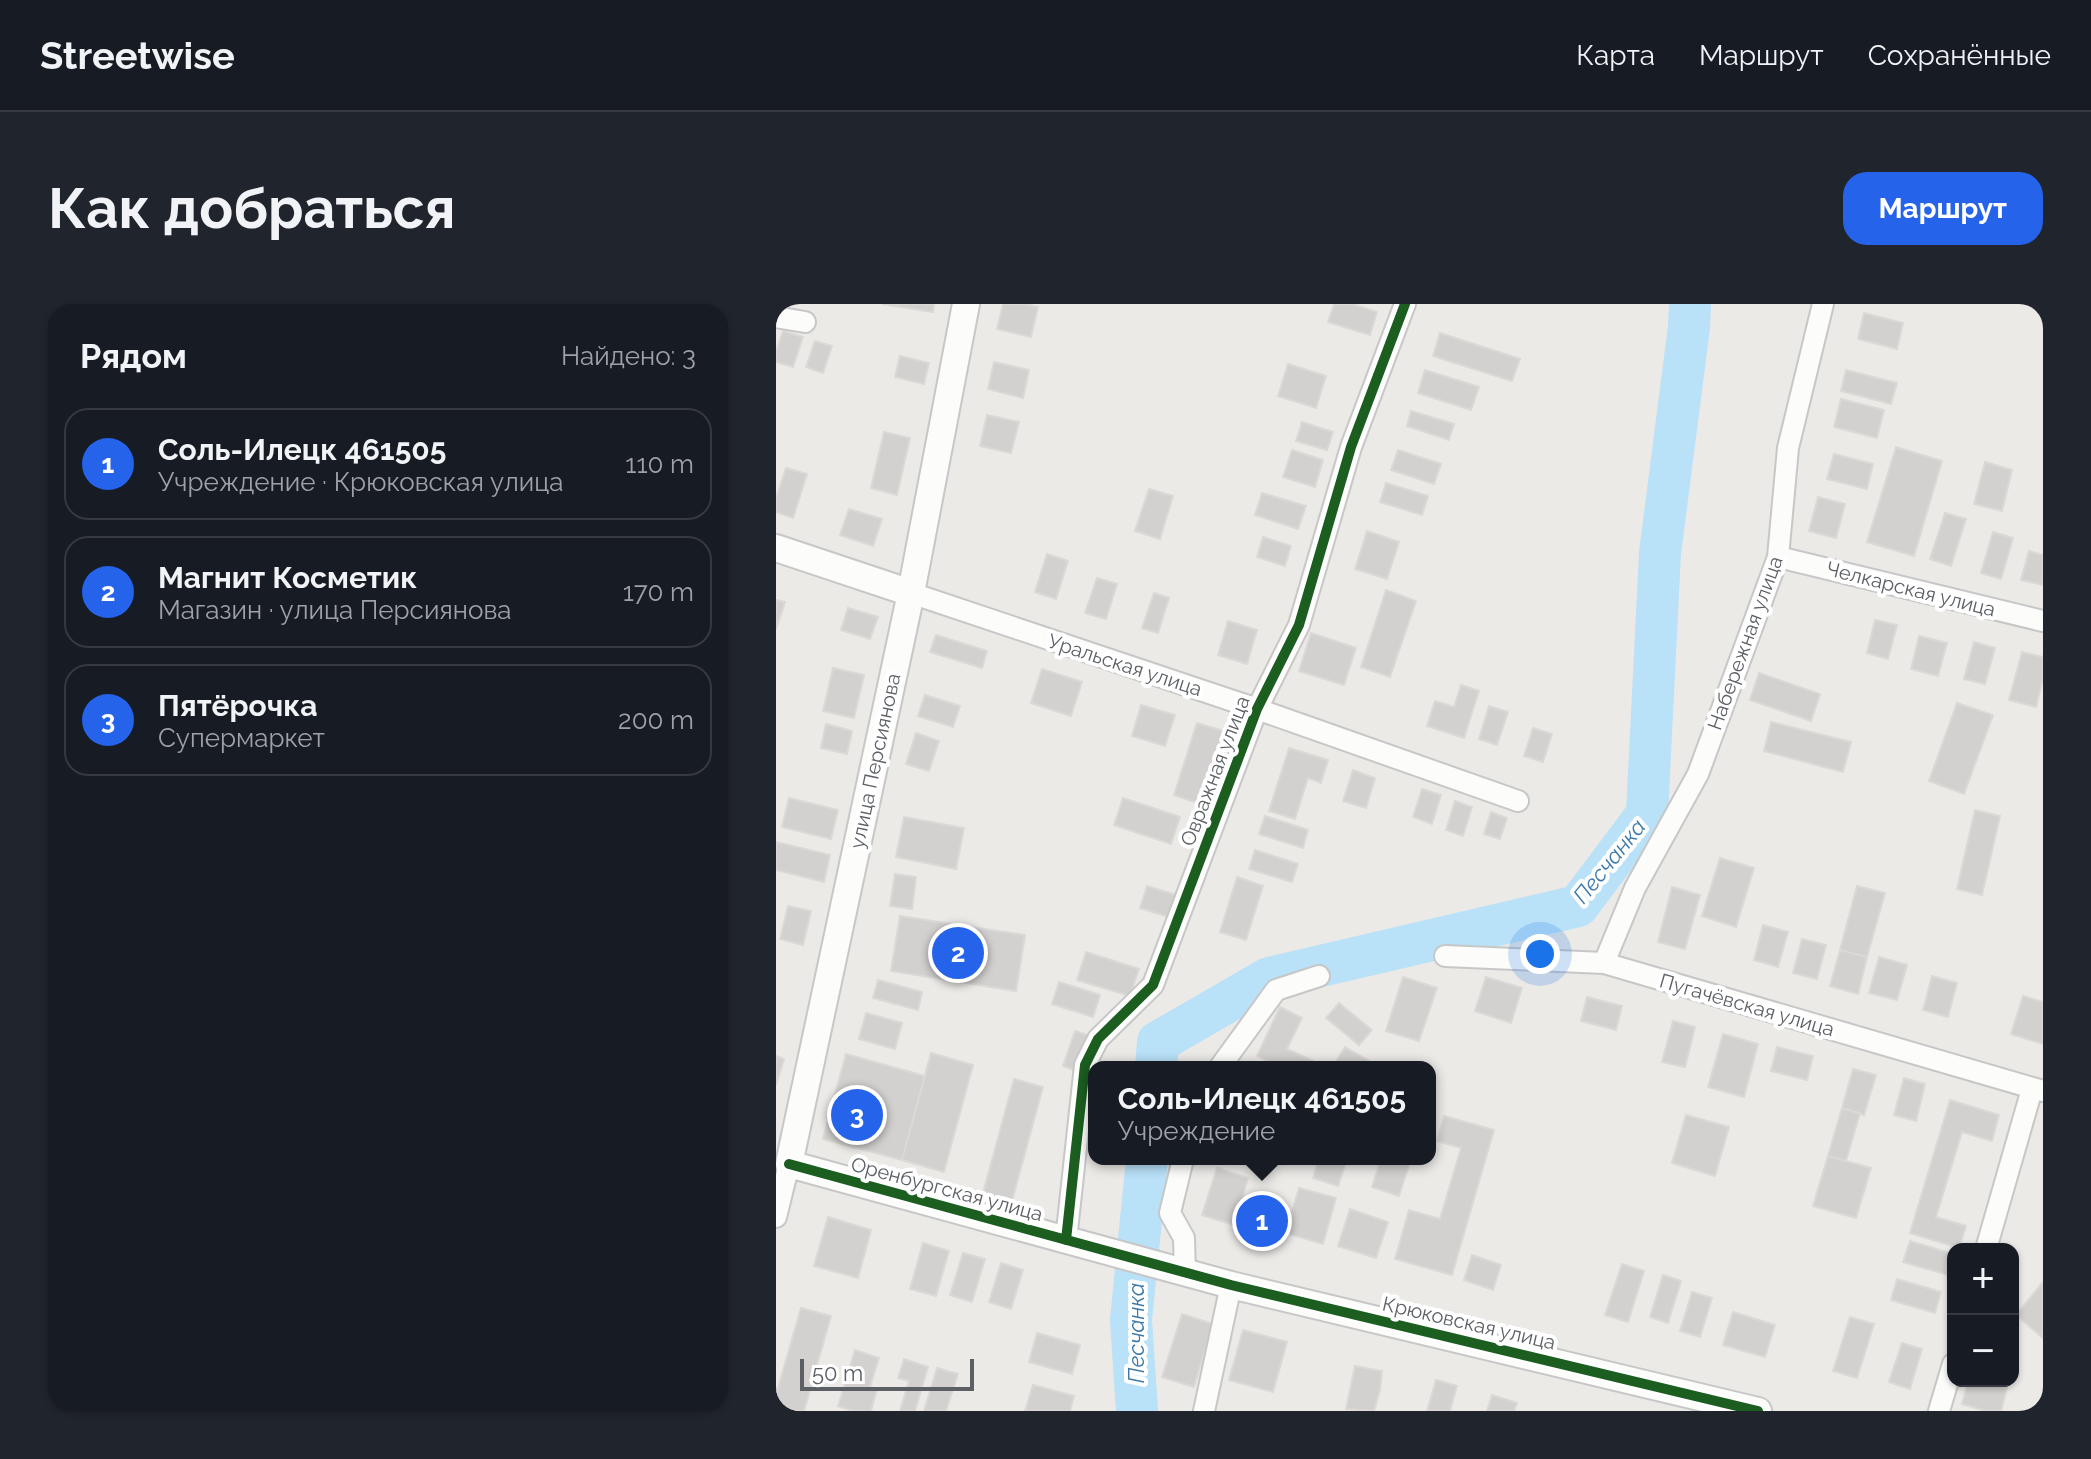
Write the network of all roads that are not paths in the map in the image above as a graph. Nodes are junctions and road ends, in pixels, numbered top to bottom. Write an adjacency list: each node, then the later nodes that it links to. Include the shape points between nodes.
1 (966, 304): 8 (street, улица Персиянова)
2 (1405, 304): 10 (street, Овражная улица, via 1351,447 1299,625)
3 (1823, 304): 7 (street, Набережная улица, via 1788,448)
4 (776, 317): 5 (street)
5 (805, 322)
6 (776, 548): 8 (street, Уральская улица)
7 (1778, 557): 9 (street, Челкарская улица); 13 (street, Набережная улица, via 1698,774 1635,888)
8 (911, 593): 10 (street, Уральская улица); 17 (street, улица Персиянова)
9 (2043, 621)
10 (1257, 709): 11 (street, Уральская улица); 20 (street, Овражная улица, via 1153,985 1098,1039 1085,1065)
11 (1518, 801)
12 (1445, 956): 13 (street, Пугачёвская улица)
13 (1604, 963): 16 (street, Пугачёвская улица)
14 (1319, 976): 15 (street, via 1276,990)
15 (1224, 1061)
16 (2038, 1090): 21 (street)
17 (789, 1164): 19 (street, улица Персиянова); 20 (street, Оренбургская улица)
18 (1182, 1165): 22 (street, via 1170,1213 1184,1238)
19 (776, 1217)
20 (1066, 1240): 22 (street, Оренбургская улица)
21 (1988, 1243)
22 (1178, 1271): 23 (street, Крюковская улица)
23 (1231, 1285): 25 (street); 26 (street, Крюковская улица)
24 (1947, 1384): 27 (street)
25 (1204, 1411)
26 (1758, 1411)
27 (1939, 1411)

